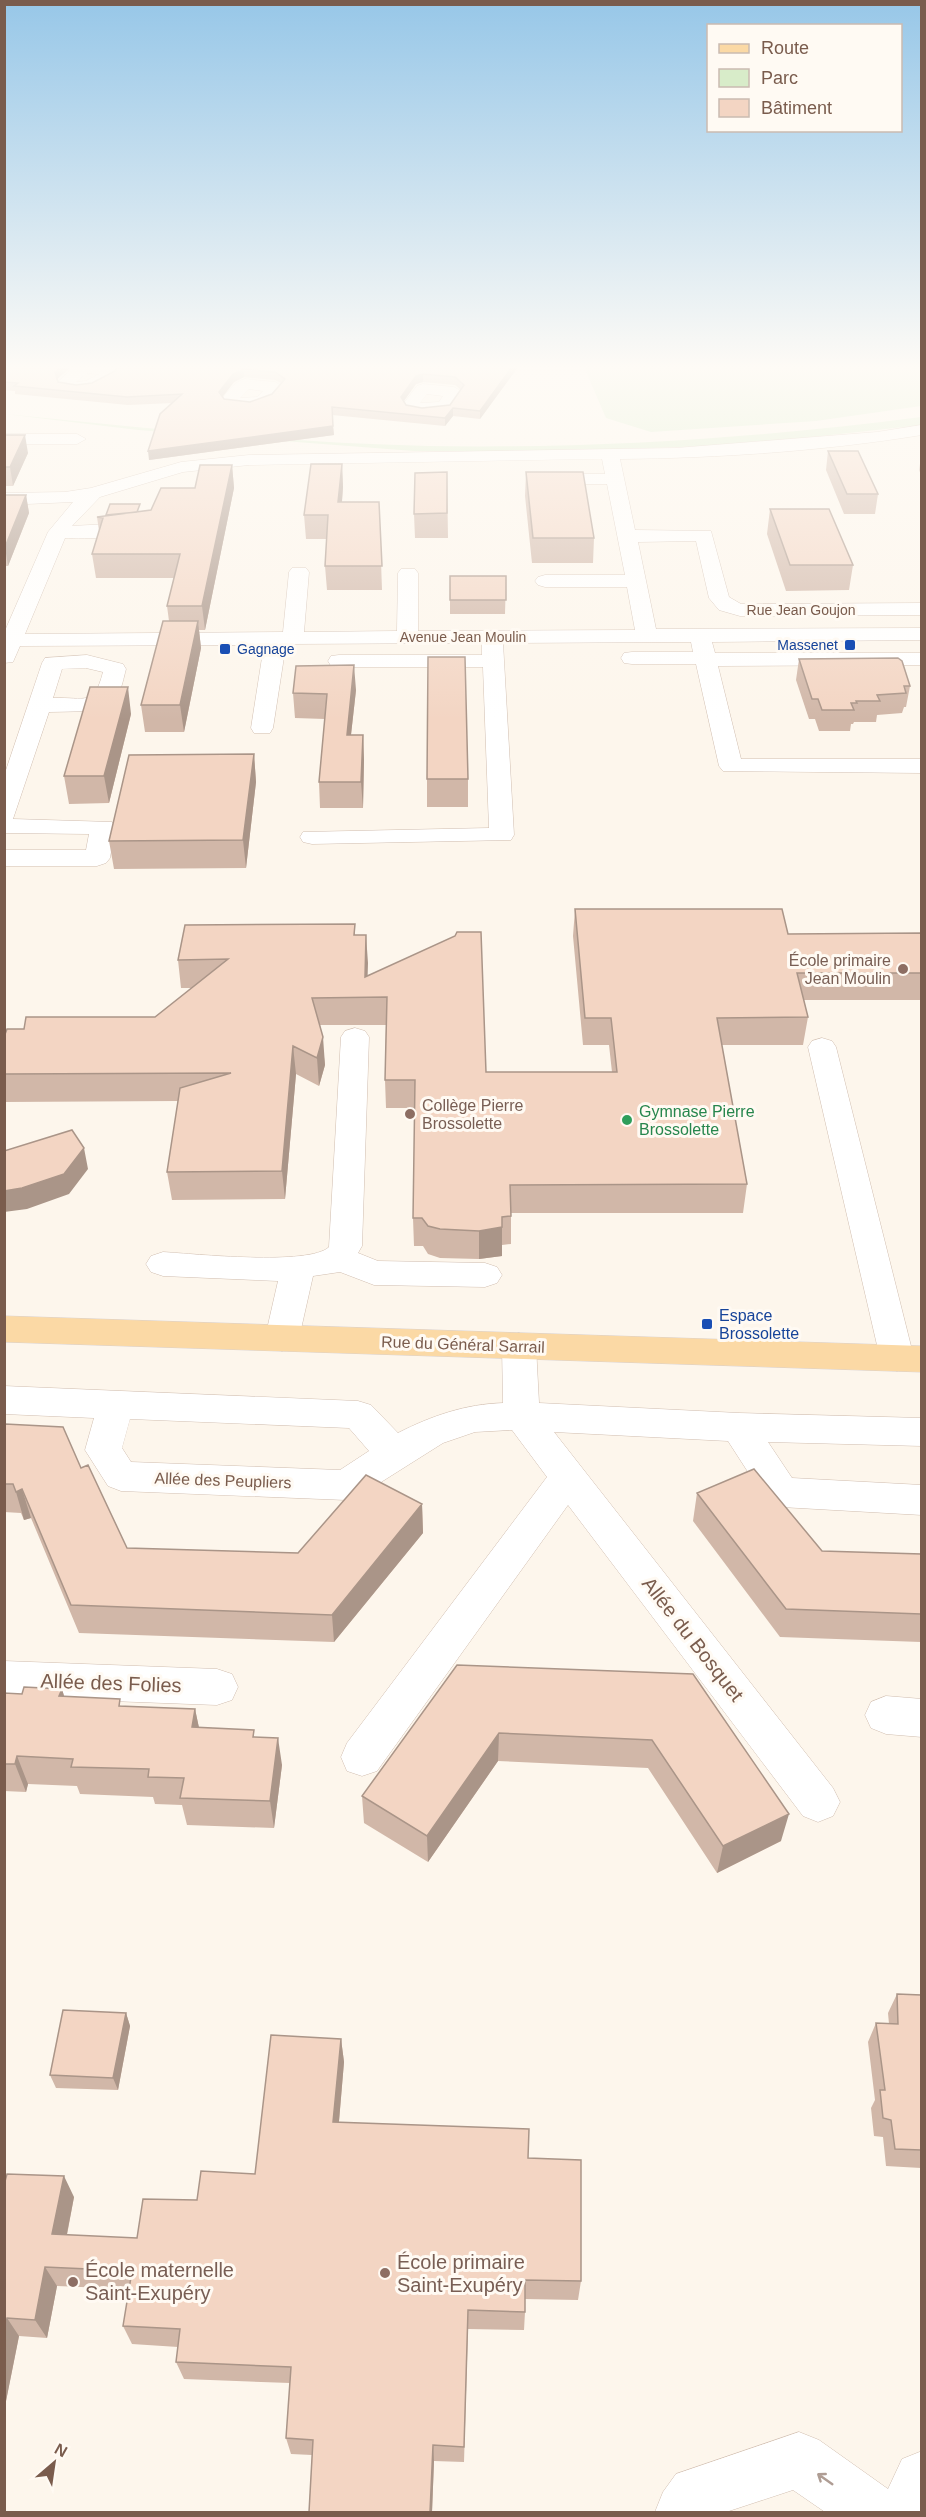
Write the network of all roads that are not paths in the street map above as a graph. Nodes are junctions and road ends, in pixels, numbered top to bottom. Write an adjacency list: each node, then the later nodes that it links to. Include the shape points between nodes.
1 (124, 484): 4 (street)
2 (616, 484): 7 (street)
3 (4, 499): 4 (street)
4 (69, 504): 6 (street)
5 (154, 508): 6 (street, via 147,527)
6 (58, 532): 19 (street)
7 (627, 536): 11 (street); 12 (street, Rue Jean Goujon, via 704,535 719,598 726,606 740,610)
8 (299, 572): 18 (street)
9 (408, 573): 16 (street)
10 (545, 581): 11 (street)
11 (637, 581): 15 (street)
12 (921, 609)
13 (700, 634): 14 (street, Avenue Jean Moulin); 15 (street, Avenue Jean Moulin); 21 (street)
14 (921, 634)
15 (647, 635): 17 (street, Avenue Jean Moulin)
16 (407, 637): 17 (street, Avenue Jean Moulin); 18 (street, Avenue Jean Moulin)
17 (492, 637): 24 (street)
18 (285, 638): 19 (street, Avenue Jean Moulin); 26 (street)
19 (7, 646)
20 (632, 658): 21 (street)
21 (705, 659): 22 (street); 27 (street, via 731,766)
22 (921, 659)
23 (339, 661): 24 (street)
24 (493, 661): 30 (street, via 502,836)
25 (39, 705): 28 (street)
26 (262, 728)
27 (921, 765)
28 (4, 814)
29 (4, 826): 31 (street, via 103,827 97,858)
30 (312, 837)
31 (4, 858)
32 (355, 1037): 34 (street, via 346,1246)
33 (822, 1047): 41 (street)
34 (340, 1258): 36 (street, via 328,1265 303,1265); 37 (street, via 374,1273)
35 (163, 1264): 36 (street)
36 (297, 1270): 39 (street)
37 (485, 1275)
38 (4, 1329): 39 (main road, Rue du Général Sarrail)
39 (282, 1338): 40 (main road, Rue du Général Sarrail)
40 (519, 1346): 41 (main road, Rue du Général Sarrail); 44 (street)
41 (909, 1359)
42 (4, 1400): 43 (street)
43 (116, 1404): 47 (street, via 358,1415); 47 (street, Allée des Peupliers, via 103,1450 121,1476 345,1485)
44 (521, 1416): 45 (street); 47 (street, Allée des Peupliers, via 474,1418 430,1433); 48 (street, Allée du Bosquet)
45 (739, 1426): 46 (street); 49 (street, via 782,1492)
46 (921, 1432)
47 (394, 1453)
48 (568, 1477): 52 (street); 53 (street, Allée du Bosquet)
49 (921, 1500)
50 (4, 1678): 51 (street, Allée des Folies)
51 (217, 1687)
52 (362, 1757)
53 (818, 1802)
54 (921, 2479): 57 (street)
55 (683, 2512): 56 (street, one-way to 55, via 799,2460 696,2494)
56 (873, 2512)
57 (907, 2512)

